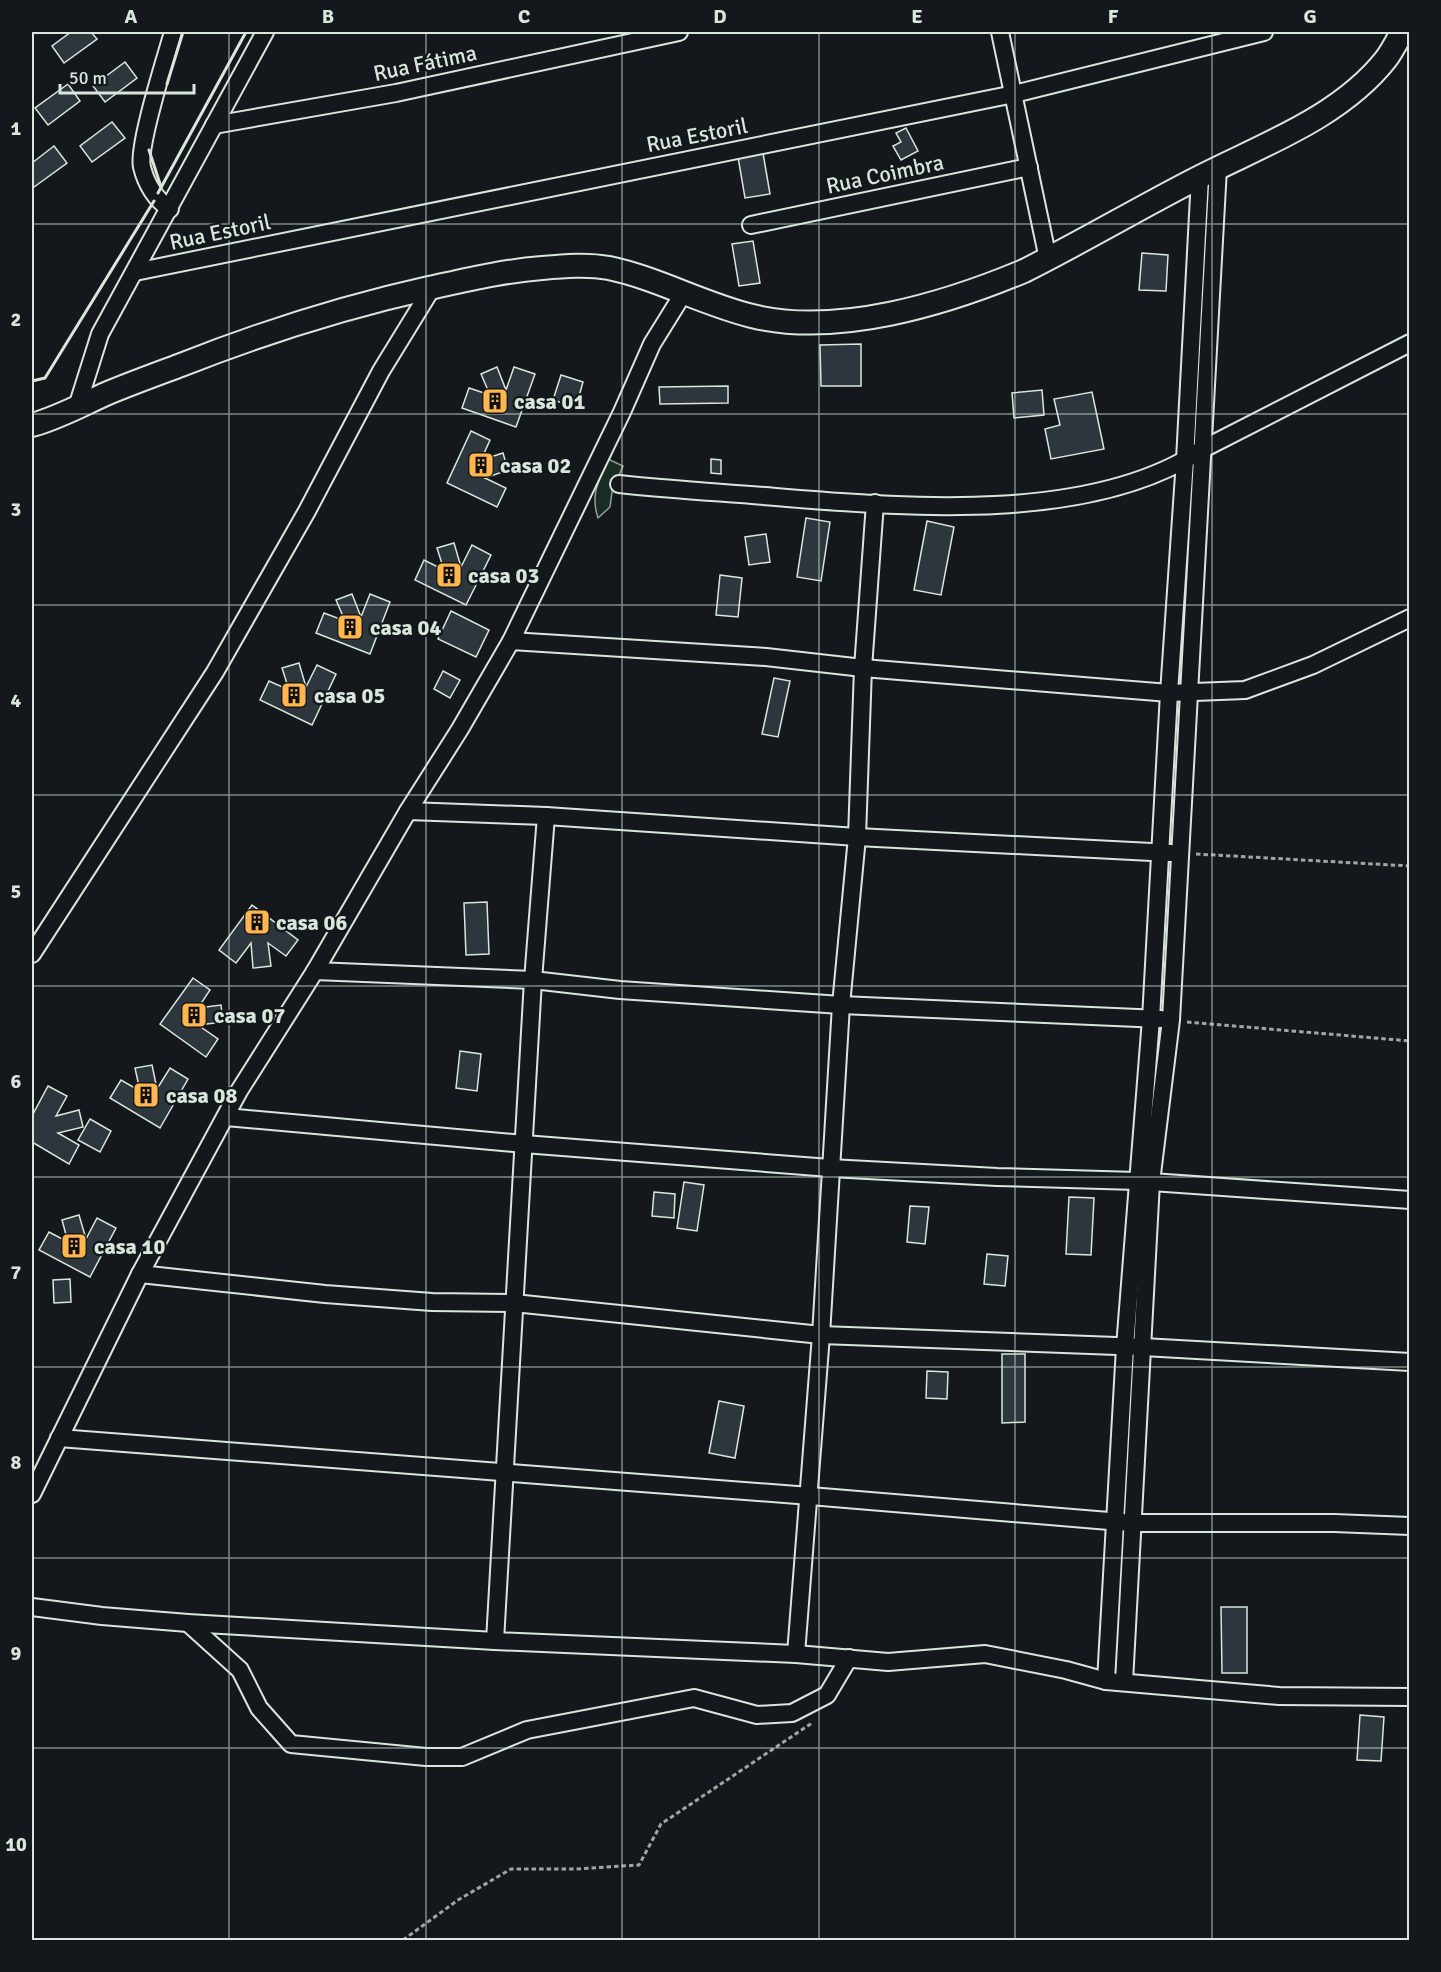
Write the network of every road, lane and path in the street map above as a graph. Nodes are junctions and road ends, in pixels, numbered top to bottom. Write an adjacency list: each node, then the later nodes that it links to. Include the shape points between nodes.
1 (173, 32): 11 (street, via 142,146 141,166 155,198)
2 (265, 32): 8 (street)
3 (680, 32): 8 (street, Rua Fátima, via 396,93)
4 (999, 32): 7 (street)
5 (1264, 32): 7 (street, Rua Estoril)
6 (1402, 32): 10 (main road, via 1387,58 1344,99 1272,142)
7 (1014, 94): 9 (street); 14 (street, Rua Estoril)
8 (214, 125): 11 (street)
9 (1029, 167): 12 (street, Rua Coimbra); 13 (street)
10 (1209, 172): 13 (main road); 20 (street); 21 (street)
11 (170, 209): 14 (street)
12 (751, 225)
13 (1048, 259): 16 (main road, via 996,283 927,306 807,324 751,316)
14 (135, 272): 18 (street, via 100,334)
15 (432, 288): 16 (main road, via 518,271 597,266 654,281); 18 (main road, via 345,308 254,338); 35 (street, via 381,371 307,512 215,672)
16 (683, 294): 25 (street, via 652,344)
17 (1410, 343): 20 (street)
18 (77, 408): 19 (main road)
19 (32, 424)
20 (1201, 450): 21 (street); 27 (street)
21 (1185, 460): 23 (street, via 1119,486 1040,501 972,507); 28 (street)
22 (619, 484): 23 (street)
23 (875, 504): 26 (street)
24 (1410, 618): 27 (street, via 1313,665 1245,690)
25 (511, 641): 26 (street, via 766,657); 29 (street)
26 (863, 668): 28 (street); 31 (street)
27 (1188, 692): 28 (street); 33 (street)
28 (1169, 693): 32 (street)
29 (408, 811): 30 (street); 36 (street)
30 (546, 816): 31 (street); 37 (street)
31 (857, 837): 32 (street); 38 (street)
32 (1161, 852): 33 (street); 39 (street)
33 (1179, 853): 34 (path); 40 (street)
34 (1410, 866)
35 (32, 954)
36 (315, 971): 37 (street); 42 (street)
37 (532, 980): 38 (street); 43 (street)
38 (841, 1005): 39 (street); 44 (street)
39 (1151, 1018): 40 (street); 45 (street)
40 (1171, 1020): 41 (path); 45 (street)
41 (1410, 1041)
42 (226, 1117): 43 (street); 47 (street)
43 (524, 1144): 44 (street); 48 (street)
44 (830, 1168): 45 (street); 49 (street)
45 (1144, 1182): 46 (street); 50 (street); 51 (street)
46 (1410, 1200)
47 (140, 1274): 48 (street, via 325,1294); 53 (street)
48 (514, 1303): 49 (street); 54 (street)
49 (821, 1335): 50 (street); 56 (street)
50 (1125, 1347): 51 (street); 57 (street)
51 (1143, 1347): 52 (street); 58 (street)
52 (1410, 1362)
53 (59, 1438): 54 (street); 55 (street)
54 (505, 1472): 56 (street); 62 (street)
55 (32, 1494)
56 (810, 1496): 57 (street); 63 (street)
57 (1115, 1521): 58 (street); 65 (street)
58 (1133, 1523): 59 (street); 66 (street)
59 (1410, 1526)
60 (32, 1607): 61 (street)
61 (188, 1623): 62 (street); 67 (street, via 240,1670 259,1708 291,1744 462,1757 527,1730 694,1698 757,1715 792,1713)
62 (495, 1641): 63 (street)
63 (796, 1654): 64 (street)
64 (849, 1659): 65 (street, via 888,1662 985,1654); 67 (street)
65 (1106, 1681): 66 (street)
66 (1124, 1682): 68 (street, via 1279,1696)
67 (827, 1695): 69 (path, via 811,1724 661,1824 639,1865 511,1869 458,1900)
68 (1410, 1697)
69 (403, 1941)

